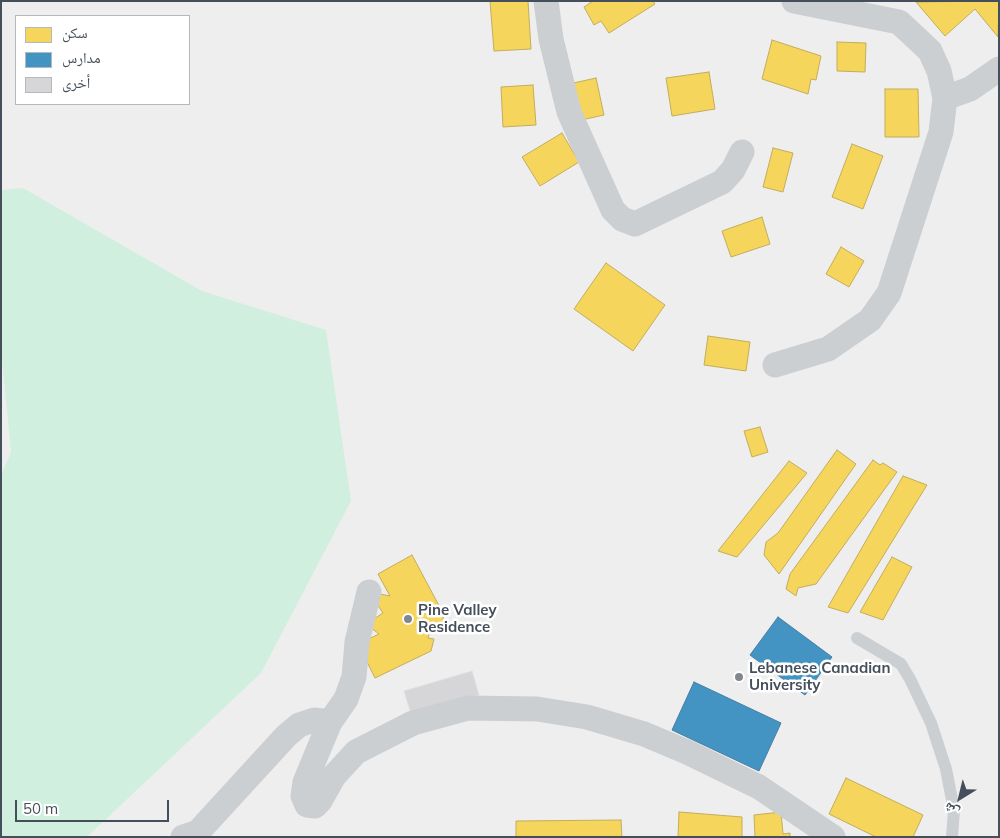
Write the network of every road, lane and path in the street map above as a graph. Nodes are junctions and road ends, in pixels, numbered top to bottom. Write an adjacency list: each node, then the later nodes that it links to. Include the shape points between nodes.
1 (546, 1): 5 (street, via 551,39 570,112 612,210 622,219 635,224 722,182)
2 (794, 1): 4 (street, via 899,22 930,51)
3 (999, 68): 4 (street, via 970,89)
4 (945, 98): 6 (street, via 941,132 889,293 870,320 828,349)
5 (742, 152)
6 (775, 365)
7 (369, 592): 9 (street, via 357,642 354,677 346,699)
8 (857, 638): 12 (lane, via 901,664 910,679 931,723 946,769 954,810)
9 (330, 722): 10 (street, via 314,720 299,725 198,832); 11 (street, via 305,782 304,801 311,807 320,800 334,776 356,752 385,735 413,723 468,708 537,709 587,717 644,734 687,752 758,787)
10 (183, 837)
11 (833, 837)
12 (952, 837)

